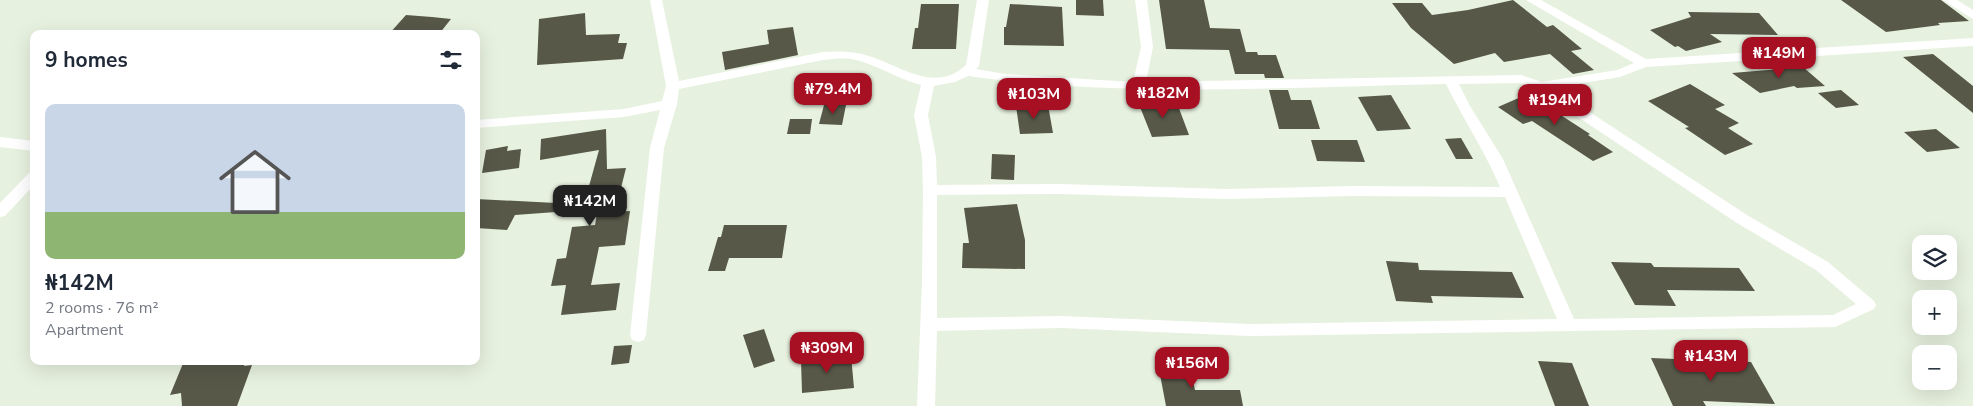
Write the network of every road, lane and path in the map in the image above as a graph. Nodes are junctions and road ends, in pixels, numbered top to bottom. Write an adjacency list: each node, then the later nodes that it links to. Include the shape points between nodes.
1 (656, 0): 12 (street)
2 (983, 0): 9 (street, via 976,52)
3 (1141, 0): 13 (street, via 1147,47)
4 (1532, 0): 8 (street)
5 (1949, 0): 6 (street)
6 (1973, 15)
7 (1973, 42): 8 (street)
8 (1644, 62): 14 (street, via 1620,73)
9 (967, 72): 11 (street, via 955,78); 13 (street, via 1005,78)
10 (1450, 80): 13 (street); 14 (street, via 1521,79); 21 (street, via 1496,159)
11 (928, 83): 12 (street, via 907,78 855,56 841,55); 20 (street, via 922,115 929,157)
12 (673, 86): 15 (street)
13 (1139, 86)
14 (1541, 86): 24 (street, via 1742,219 1822,266 1868,305 1835,321)
15 (670, 104): 16 (street, via 624,113); 25 (street, via 657,148)
16 (480, 124)
17 (0, 142): 18 (street)
18 (30, 146)
19 (30, 180): 22 (street)
20 (930, 190): 21 (street, via 1060,189 1226,194); 23 (street)
21 (1510, 192): 24 (street)
22 (0, 212)
23 (930, 325): 24 (street, via 1061,322 1250,330); 26 (street)
24 (1567, 325)
25 (638, 335)
26 (926, 406)

